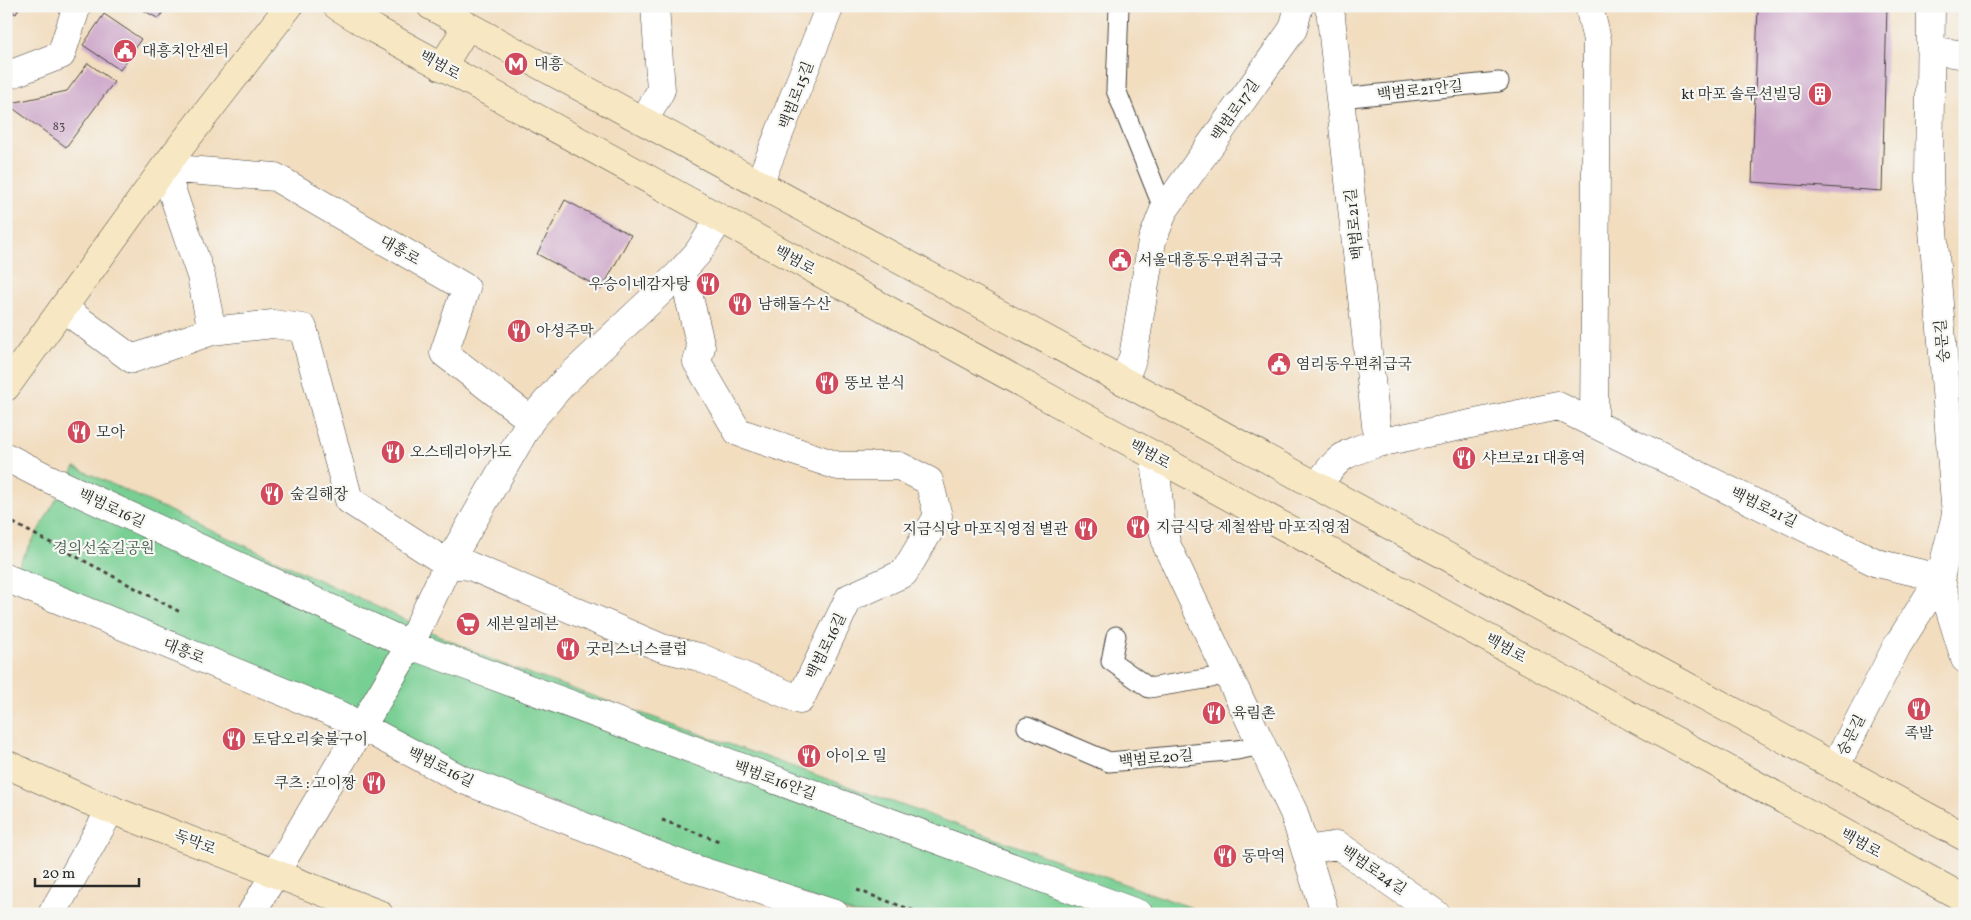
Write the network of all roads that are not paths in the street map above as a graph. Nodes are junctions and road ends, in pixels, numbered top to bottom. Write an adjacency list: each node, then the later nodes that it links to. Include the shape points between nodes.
1 (77, 6): 16 (street, via 60,54)
2 (289, 6): 20 (main road)
3 (337, 6): 15 (main road, 백범로)
4 (431, 6): 12 (main road)
5 (655, 6): 19 (street, via 661,90)
6 (830, 6): 21 (street, 백범로15길)
7 (1119, 6): 22 (lane, via 1116,90)
8 (1299, 6): 22 (street, 백범로17길, via 1293,29)
9 (1328, 6): 18 (street, 백범로21길)
10 (1589, 6): 30 (street, via 1597,40)
11 (1931, 6): 13 (street, 숭문길)
12 (468, 26): 15 (main road); 19 (main road)
13 (1931, 50): 14 (street); 38 (street, 숭문길, via 1929,180 1956,515)
14 (1965, 55)
15 (442, 67): 23 (main road, 백범로)
16 (6, 76)
17 (1499, 82): 18 (lane, 백범로21안길)
18 (1340, 98): 31 (street, 백범로21길)
19 (644, 121): 21 (main road)
20 (164, 168): 25 (main road); 26 (street, via 201,276); 29 (street, 대흥로, via 275,177 466,288 444,352)
21 (759, 184): 27 (main road)
22 (1164, 210): 27 (street, 백범로17길, via 1152,241 1133,357)
23 (720, 219): 24 (street, via 697,254); 33 (main road, 백범로)
24 (678, 275): 29 (street, via 562,384); 36 (street, 백범로16길, via 686,285 701,347 698,362 738,432 838,466 899,466 929,481 938,516 904,573 849,598 800,700 699,658 662,648 470,566)
25 (63, 308): 26 (street, via 132,360); 28 (main road)
26 (212, 331): 36 (street, via 273,324 303,328 349,500)
27 (1124, 381): 34 (main road)
28 (6, 387)
29 (531, 420): 36 (street)
30 (1594, 424): 31 (street, 백범로21길, via 1558,406); 38 (street, 백범로21길, via 1877,563)
31 (1378, 443): 34 (street, 백범로21길, via 1353,450 1336,460)
32 (6, 456): 40 (street, 백범로16길, via 44,477)
33 (1155, 456): 42 (street, via 1166,546); 52 (main road, 백범로)
34 (1318, 486): 46 (main road)
35 (1965, 560): 38 (street)
36 (448, 564): 40 (street)
37 (6, 578): 43 (street, 대흥로)
38 (1940, 578): 41 (street); 46 (street, 숭문길, via 1897,646)
39 (1116, 636): 42 (lane, via 1111,661 1149,688 1211,678)
40 (410, 645): 43 (street); 57 (street, 백범로16안길)
41 (1965, 658)
42 (1227, 672): 45 (street)
43 (361, 726): 51 (street); 56 (street, 백범로16길, via 461,779 506,797 683,865)
44 (1027, 727): 45 (lane, 백범로20길, via 1109,762)
45 (1262, 745): 50 (street, via 1294,812)
46 (1834, 767): 49 (main road)
47 (8, 770): 48 (main road, 독막로)
48 (111, 809): 51 (main road, 독막로); 53 (street)
49 (1965, 837)
50 (1306, 850): 58 (street); 59 (street, 백범로24길, via 1338,845)
51 (274, 873): 54 (street); 55 (main road, 독막로)
52 (1965, 900)
53 (52, 914)
54 (251, 914)
55 (379, 914)
56 (834, 914)
57 (1139, 914)
58 (1325, 914)
59 (1436, 914)

